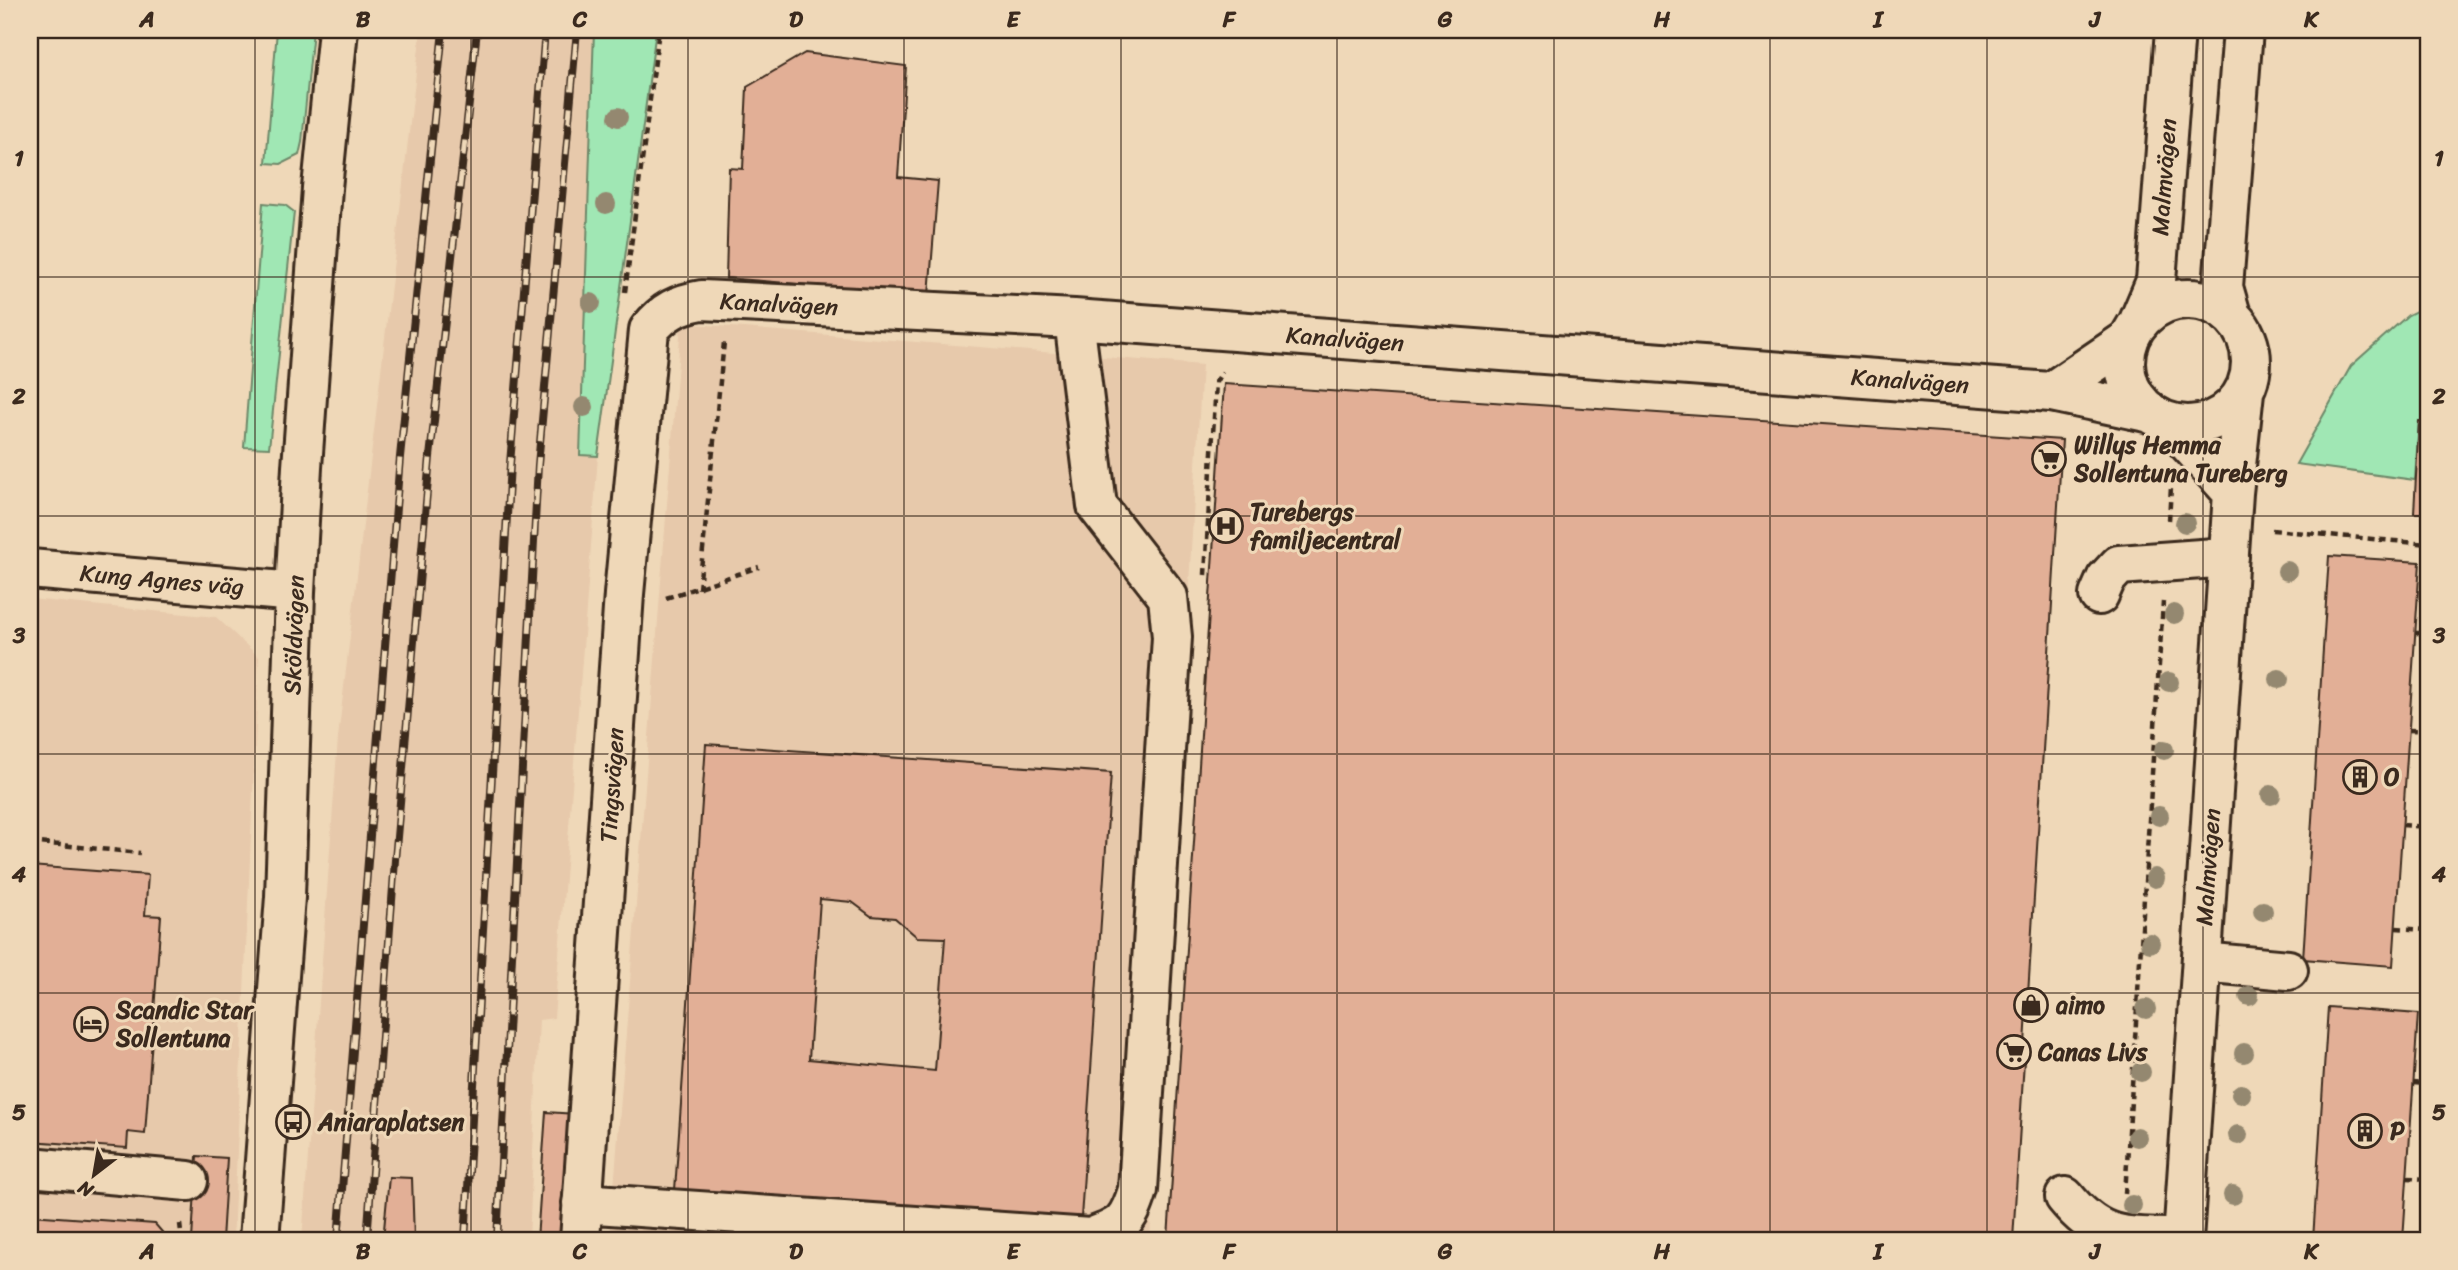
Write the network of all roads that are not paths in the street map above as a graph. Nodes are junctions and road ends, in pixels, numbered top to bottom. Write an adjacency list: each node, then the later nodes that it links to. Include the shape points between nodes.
1 (338, 30): 14 (street, Sköldvägen, via 321,201)
2 (2175, 30): 7 (street, Malmvägen, via 2156,281)
3 (2243, 30): 4 (street, via 2223,287)
4 (2231, 315): 7 (street, via 2194,298 2174,300 2154,308); 9 (street, via 2244,331 2250,350 2251,372)
5 (1074, 319): 6 (street, Kanalvägen, via 702,300 680,303); 8 (street, Kanalvägen); 21 (street, via 1097,506 1168,597 1172,637 1138,1190 1130,1216 1114,1230 1090,1238)
6 (649, 330): 21 (street, Tingsvägen, via 624,594)
7 (2134, 330): 8 (street); 10 (street, via 2124,359 2127,379 2136,398)
8 (2051, 392): 10 (street, Kanalvägen)
9 (2244, 392): 10 (street, via 2231,409 2213,420 2192,425); 11 (street, Malmvägen)
10 (2161, 418): 11 (street)
11 (2233, 493): 12 (street, Malmvägen)
12 (2229, 557): 15 (street, via 2119,565); 16 (street, Malmvägen)
13 (30, 569): 14 (street, Kung Agnes väg)
14 (295, 592): 22 (street, Sköldvägen, via 285,897)
15 (2099, 595)
16 (2202, 962): 17 (street); 23 (street, Malmvägen)
17 (2288, 970)
18 (30, 1167): 19 (street)
19 (188, 1181)
20 (2065, 1198): 23 (street, via 2098,1230)
21 (581, 1222)
22 (259, 1240)
23 (2183, 1240)

